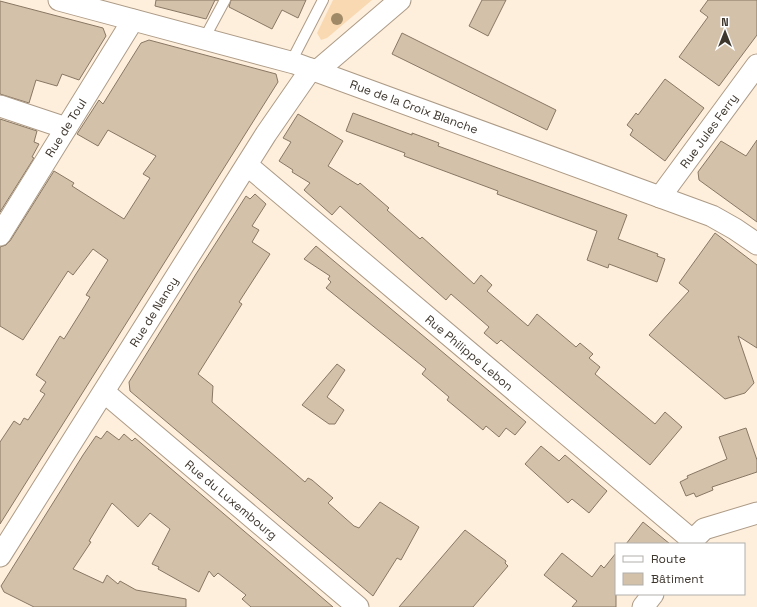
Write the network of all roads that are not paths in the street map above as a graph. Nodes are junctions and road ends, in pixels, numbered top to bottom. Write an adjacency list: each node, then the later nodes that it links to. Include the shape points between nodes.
1 (59, 0): 5 (street, Rue de la Croix Blanche)
2 (225, 0): 6 (lane)
3 (323, 0): 7 (lane)
4 (400, 0): 9 (street, Rue de Nancy)
5 (133, 20): 6 (street, Rue de la Croix Blanche); 11 (street, Rue de Toul)
6 (204, 39): 7 (street, Rue de la Croix Blanche)
7 (291, 62): 9 (street, Rue de la Croix Blanche)
8 (757, 65): 13 (street, Rue Jules Ferry)
9 (314, 70): 12 (street, Rue de Nancy); 13 (street, Rue de la Croix Blanche)
10 (0, 106): 11 (street)
11 (66, 128): 14 (street, Rue de Toul)
12 (247, 165): 16 (street, Rue de Nancy); 18 (street, Rue Philippe Lebon)
13 (660, 197): 15 (street, Rue de la Croix Blanche, via 712,216)
14 (0, 236)
15 (757, 244)
16 (104, 392): 19 (street, Rue de Nancy); 21 (street, Rue du Luxembourg)
17 (757, 513): 18 (street, via 704,529)
18 (690, 542)
19 (0, 556)
20 (652, 595): 22 (street)
21 (358, 607)
22 (643, 607)

